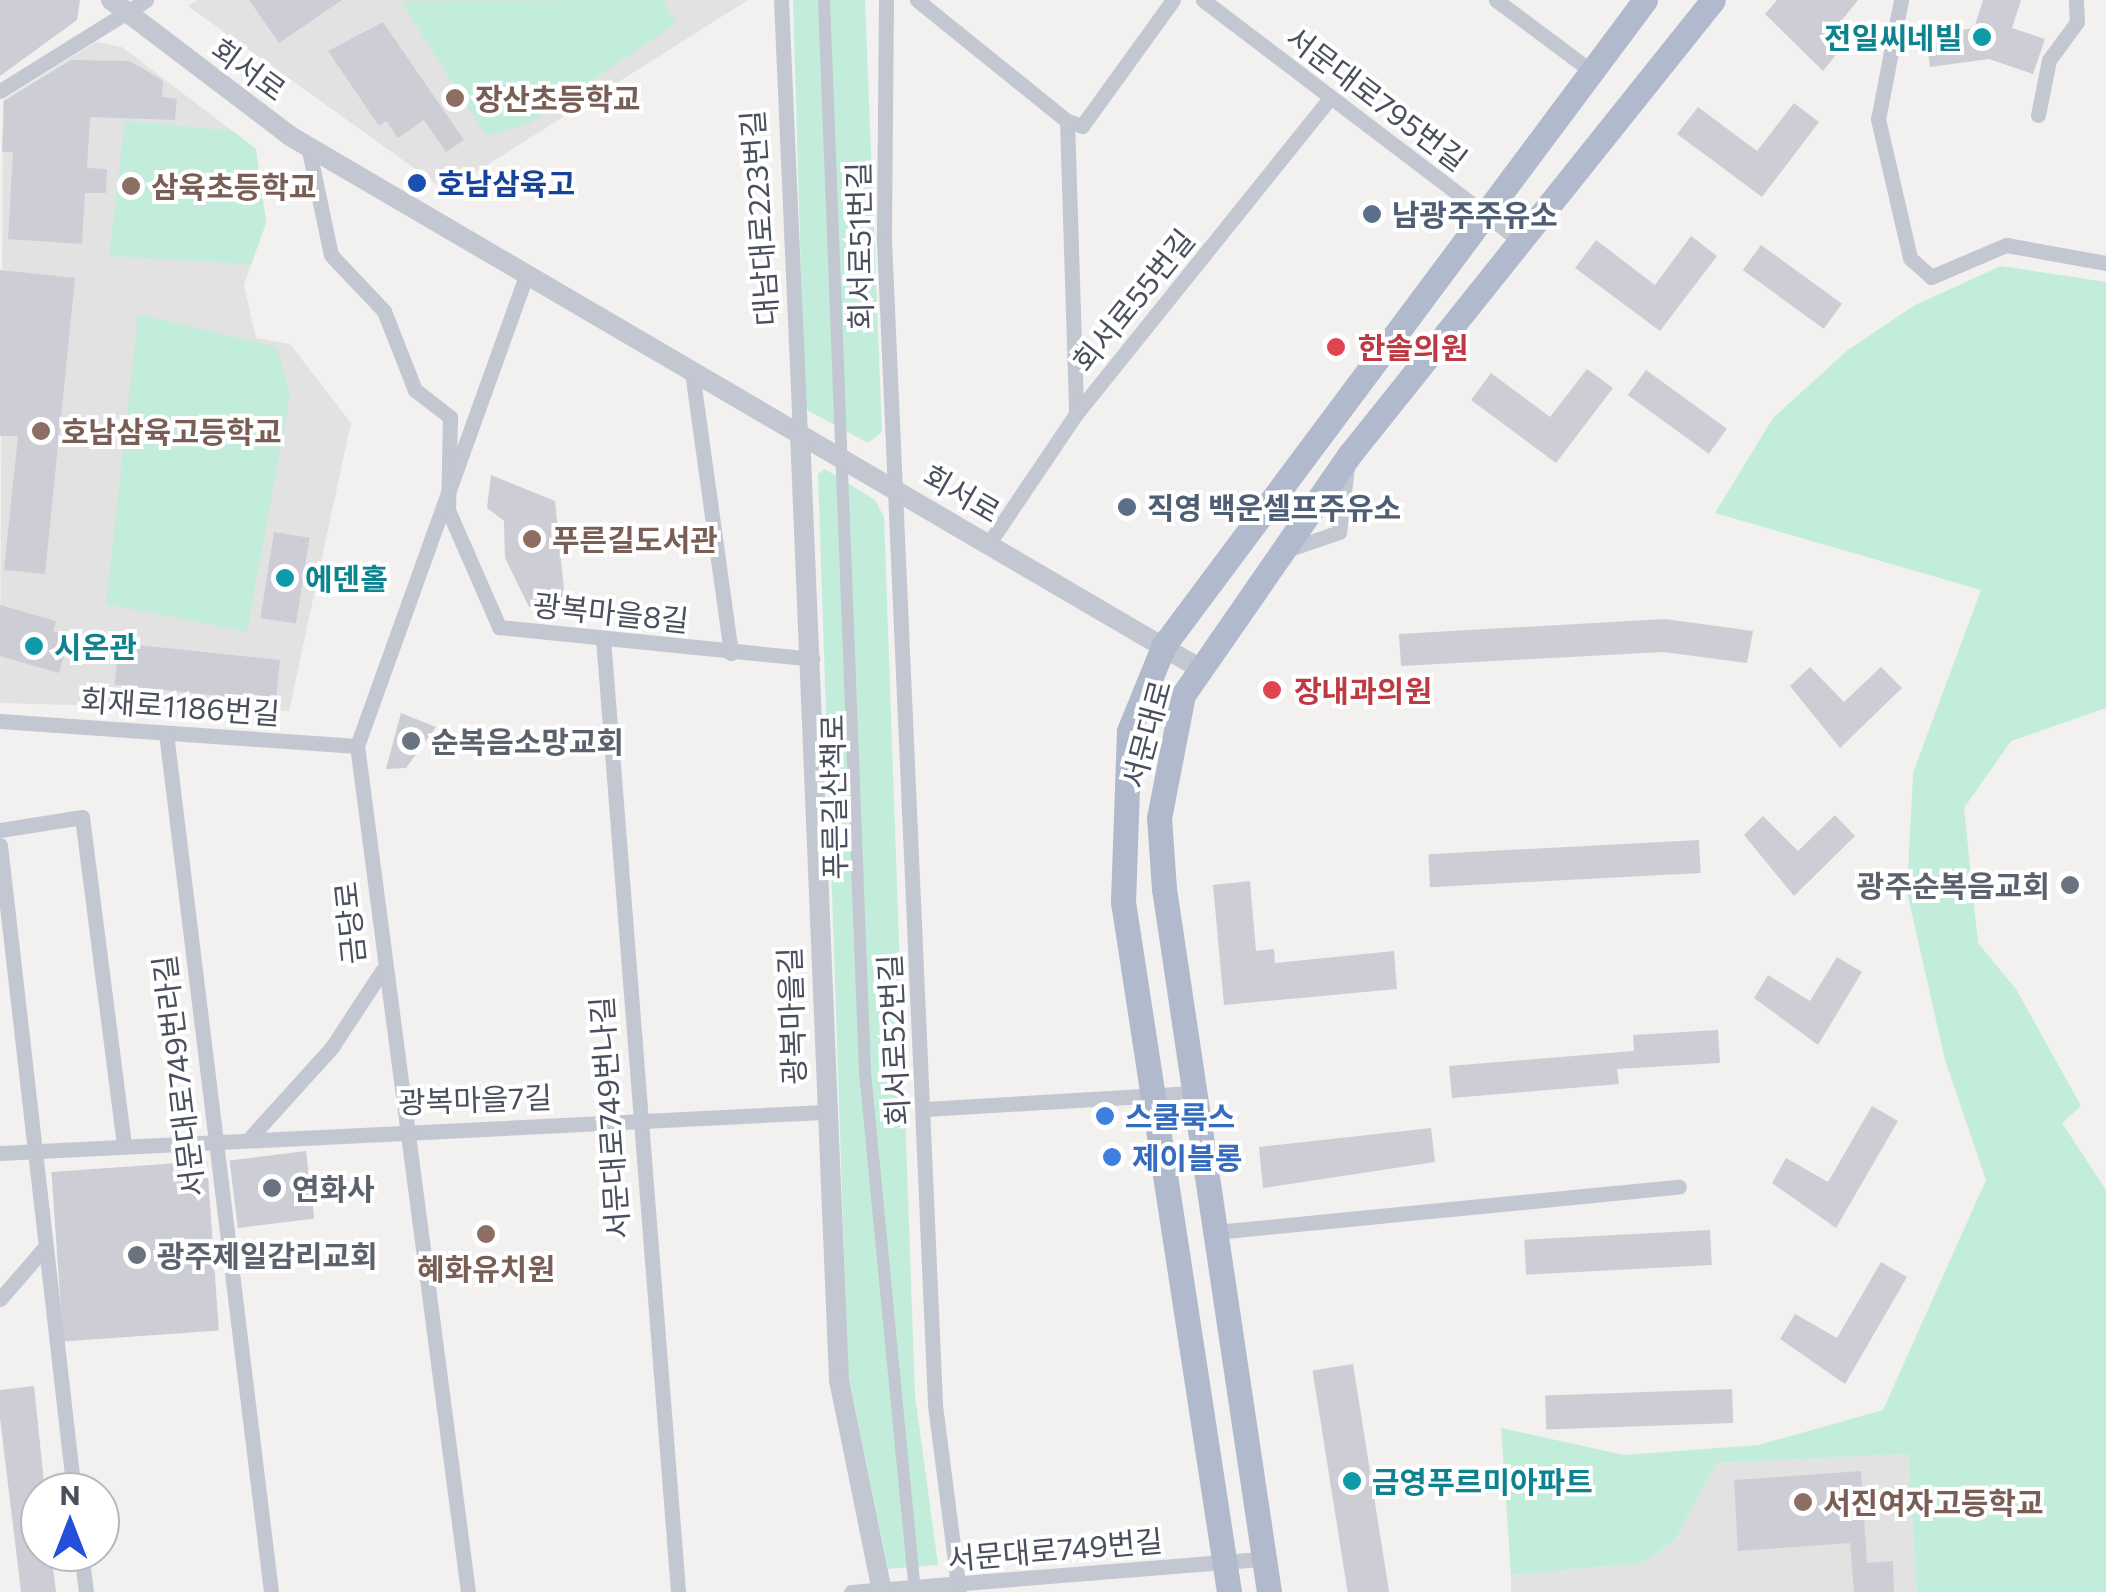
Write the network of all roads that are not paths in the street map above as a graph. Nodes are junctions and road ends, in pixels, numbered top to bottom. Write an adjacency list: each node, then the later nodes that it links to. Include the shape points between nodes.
1 (146, 0): 13 (street)
2 (781, 0): 26 (street, 대남대로223번길)
3 (824, 0): 27 (street, 푸른길산책로)
4 (886, 0): 29 (street, 회서로51번길, via 884,240)
5 (917, 0): 18 (street)
6 (1173, 0): 18 (street, via 1082,126)
7 (1203, 0): 16 (street, 서문대로795번길)
8 (1496, 0): 14 (street)
9 (1645, 0): 14 (main road, 서문대로)
10 (1712, 0): 21 (main road, 서문대로)
11 (1901, 0): 22 (street, via 1878,120 1910,258 1931,277 2006,245)
12 (2076, 0): 17 (street, via 2077,22 2049,60)
13 (116, 7): 15 (street); 19 (street, 회서로)
14 (1586, 68): 20 (main road, 서문대로)
15 (0, 91)
16 (1330, 98): 20 (street, 서문대로795번길); 25 (street, 회서로55번길)
17 (2038, 115)
18 (1066, 122): 25 (street)
19 (308, 146): 23 (street, 회서로); 30 (street, via 331,255 384,312 415,390 450,418)
20 (1481, 210): 21 (street, 서문대로795번길); 34 (main road, 서문대로)
21 (1519, 240): 28 (main road, 서문대로)
22 (2106, 263)
23 (527, 274): 24 (street, 회서로); 30 (street, 금당로)
24 (692, 372): 26 (street, 회서로); 35 (street, 광복마을8길)
25 (1076, 414): 31 (street, 회서로55번길)
26 (800, 433): 27 (street, 회서로); 36 (street, 광복마을길)
27 (836, 451): 29 (street, 회서로); 63 (street, 푸른길산책로, via 856,704 865,1072)
28 (1350, 454): 32 (main road, 서문대로); 32 (street, via 1339,532)
29 (898, 491): 31 (street, 회서로); 46 (street, 회서로52번길)
30 (448, 510): 33 (street, 광복마을8길, via 499,627); 40 (street, 금당로)
31 (989, 543): 34 (street, 회서로)
32 (1266, 566): 37 (main road, 서문대로)
33 (603, 638): 35 (street, 광복마을8길); 48 (street, 서문대로749번나길)
34 (1164, 645): 37 (street, 회서로); 45 (main road, 서문대로, via 1129,731 1121,818)
35 (731, 652): 36 (street, 광복마을8길)
36 (812, 659): 47 (street, 광복마을길)
37 (1199, 668): 44 (main road, 서문대로, via 1183,695 1160,818)
38 (0, 721): 39 (street, 회재로1186번길)
39 (166, 732): 40 (street, 회재로1186번길); 51 (street, 서문대로749번라길)
40 (357, 746): 43 (street, 금당로)
41 (0, 830): 52 (street, via 82,818)
42 (0, 845): 53 (street)
43 (382, 971): 49 (street, 금당로); 50 (street, via 332,1047)
44 (1194, 1093): 45 (street); 56 (main road, 서문대로)
45 (1152, 1096): 46 (street); 61 (main road, 서문대로)
46 (925, 1109): 62 (street, 회서로52번길, via 939,1465)
47 (824, 1112): 48 (street, 광복마을7길); 64 (street, 광복마을길, via 843,1407)
48 (635, 1120): 49 (street, 광복마을7길); 67 (street, 서문대로749번나길)
49 (400, 1130): 50 (street, 광복마을7길); 66 (street, 금당로)
50 (248, 1139): 51 (street, 광복마을7길)
51 (212, 1141): 52 (street, 광복마을7길); 65 (street, 서문대로749번라길)
52 (124, 1146): 53 (street, 광복마을7길)
53 (34, 1151): 54 (street, 광복마을7길); 57 (street)
54 (0, 1154)
55 (1678, 1187): 56 (street)
56 (1216, 1232): 60 (main road, 서문대로)
57 (45, 1247): 58 (street); 59 (street)
58 (0, 1298)
59 (72, 1472)
60 (1264, 1559): 61 (street, 서문대로749번길); 70 (main road, 서문대로)
61 (1224, 1562): 62 (street, 서문대로749번길); 69 (main road, 서문대로)
62 (958, 1588): 63 (street, 서문대로749번길)
63 (914, 1590): 64 (street, 서문대로749번길)
64 (882, 1591): 68 (street, 서문대로749번길)
65 (271, 1592)
66 (468, 1592)
67 (678, 1592)
68 (850, 1592)
69 (1229, 1592)
70 (1269, 1592)

